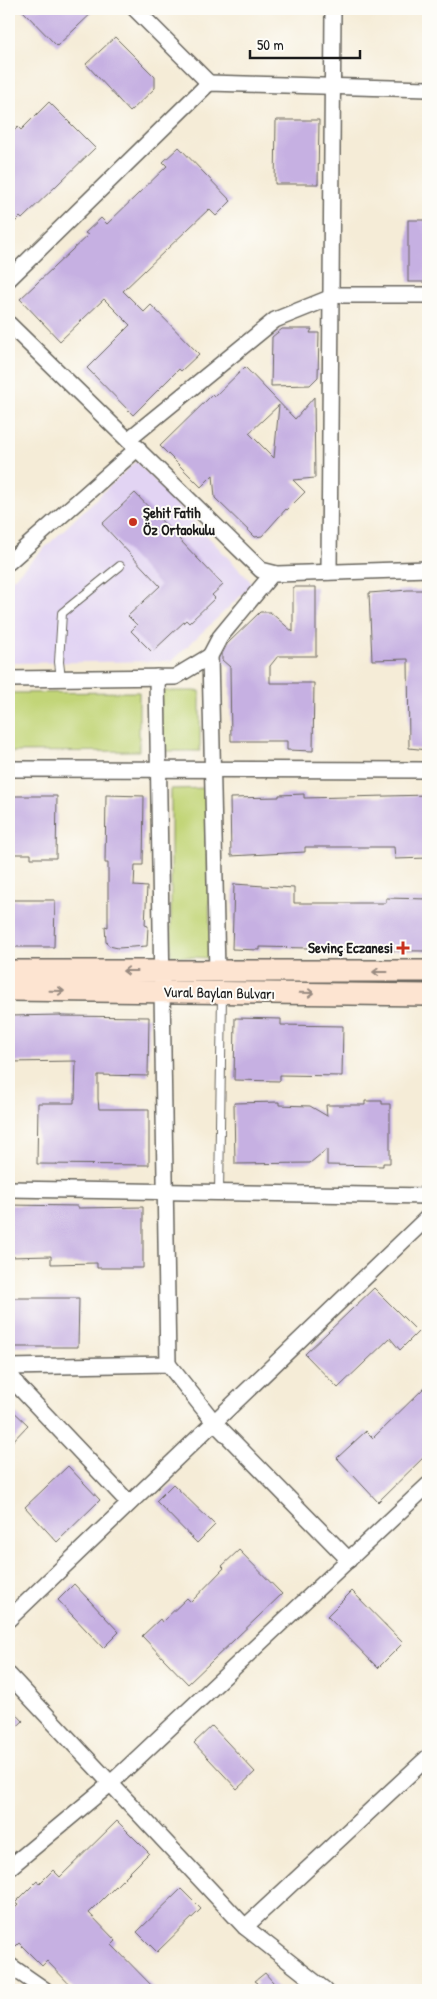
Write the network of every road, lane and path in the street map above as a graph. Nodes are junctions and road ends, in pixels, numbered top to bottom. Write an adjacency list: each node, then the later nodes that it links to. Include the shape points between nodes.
1 (135, 9): 3 (street)
2 (333, 9): 4 (street)
3 (209, 83): 4 (street); 6 (street)
4 (332, 86): 5 (street); 8 (street)
5 (428, 89)
6 (9, 279)
7 (428, 295): 8 (street, via 336,295)
8 (331, 298): 10 (street, via 275,320); 14 (street)
9 (9, 324): 10 (street)
10 (133, 444): 11 (street); 15 (street, via 260,570)
11 (9, 562)
12 (120, 566): 18 (lane, via 62,613)
13 (428, 569): 14 (street)
14 (329, 572): 15 (street)
15 (272, 574): 16 (street, via 220,637)
16 (210, 656): 17 (street, via 175,676); 22 (street)
17 (157, 677): 18 (street); 21 (street)
18 (61, 678): 19 (street)
19 (9, 679)
20 (9, 768): 21 (street)
21 (160, 769): 22 (street); 27 (street)
22 (213, 770): 23 (street); 25 (street)
23 (428, 770)
24 (9, 971): 27 (main road, Vural Baylan Bulvarı, one-way to 24)
25 (217, 972): 26 (main road, Vural Baylan Bulvarı, one-way to 25); 27 (main road, Vural Baylan Bulvarı)
26 (428, 972)
27 (162, 982): 28 (main road, Vural Baylan Bulvarı, one-way to 27); 29 (main road, Vural Baylan Bulvarı); 32 (street)
28 (9, 990)
29 (222, 993): 30 (main road, Vural Baylan Bulvarı, one-way to 30); 33 (lane)
30 (428, 995)
31 (9, 1189): 32 (street)
32 (166, 1191): 33 (street); 36 (street)
33 (219, 1192): 34 (street)
34 (428, 1196)
35 (428, 1217): 38 (street)
36 (168, 1364): 37 (street); 38 (street)
37 (9, 1367): 40 (street, via 18,1386)
38 (214, 1422): 40 (street); 41 (street)
39 (428, 1485): 41 (street)
40 (129, 1504): 42 (street)
41 (349, 1560): 45 (street)
42 (9, 1619)
43 (9, 1675): 45 (street)
44 (428, 1757): 47 (street)
45 (110, 1784): 46 (street); 47 (street)
46 (9, 1868)
47 (245, 1928): 50 (street)
48 (9, 1965): 49 (street)
49 (45, 1990)
50 (325, 1990)

